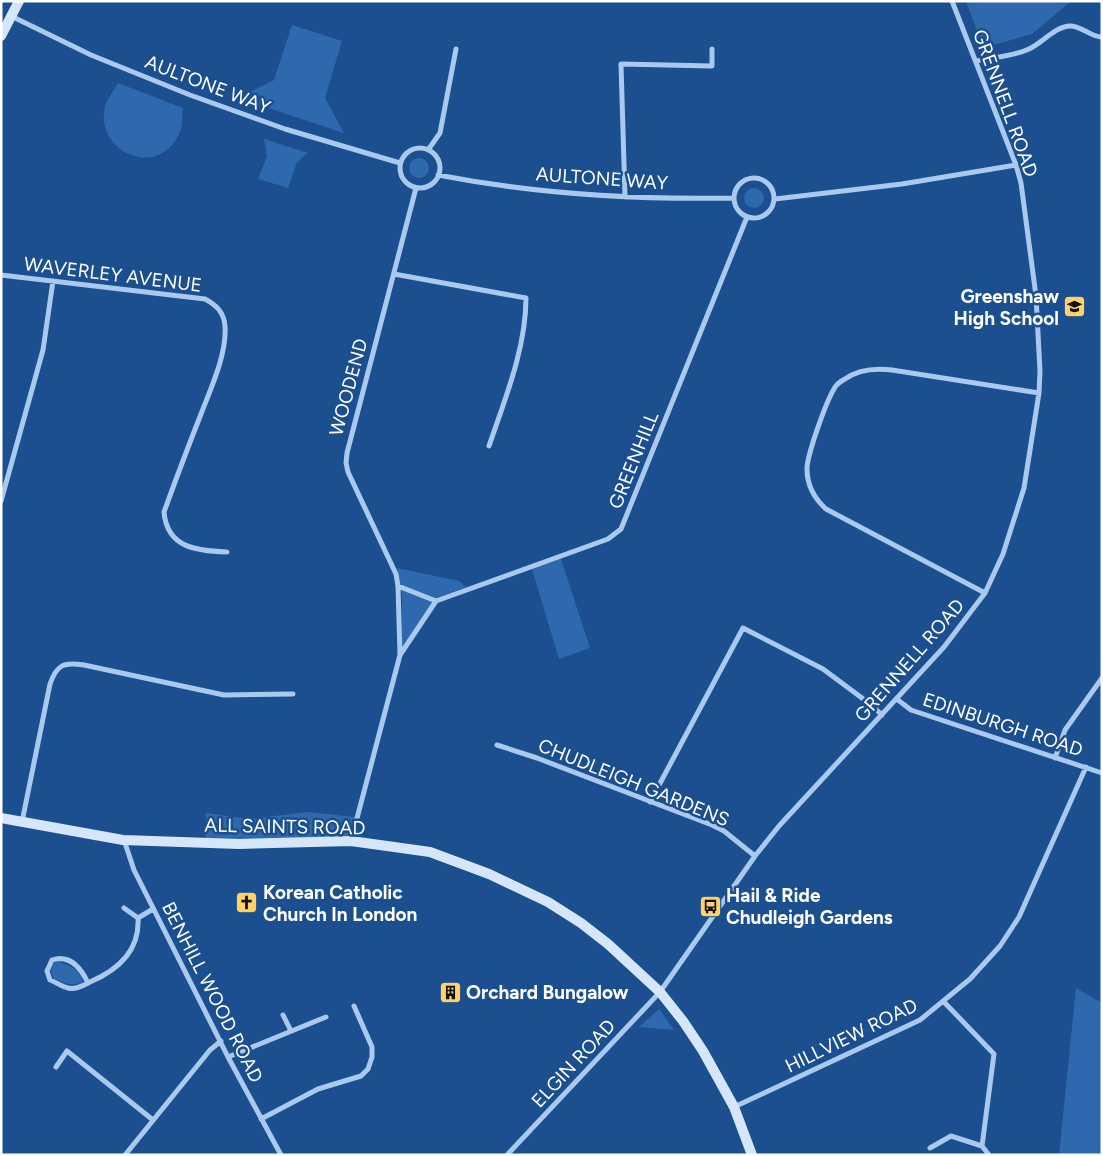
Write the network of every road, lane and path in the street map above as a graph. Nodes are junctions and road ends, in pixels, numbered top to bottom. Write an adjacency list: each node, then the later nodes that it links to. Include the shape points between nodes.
1 (19, 1): 3 (street)
2 (952, 1): 8 (street, GRENNELL ROAD)
3 (12, 16): 4 (street); 10 (street, AULTONE WAY, via 91,55 190,95)
4 (1, 36)
5 (1102, 37): 8 (street, via 1068,26 1030,49)
6 (456, 49): 9 (street, via 440,133)
7 (712, 49): 14 (street, via 712,66 621,64)
8 (976, 61): 11 (street, GRENNELL ROAD)
9 (428, 150): 10 (street, via 414,149); 12 (street, via 440,164)
10 (400, 163): 13 (street, via 401,176)
11 (1016, 165): 16 (street, via 902,184); 21 (street, GRENNELL ROAD, via 1036,296)
12 (438, 175): 13 (street, via 429,186); 14 (street, AULTONE WAY, via 581,195)
13 (416, 188): 18 (street, WOODEND)
14 (625, 197): 15 (street, AULTONE WAY)
15 (734, 198): 16 (street, via 738,186 748,178 755,178 771,186); 17 (street, via 738,210)
16 (775, 199): 17 (street, via 766,215)
17 (747, 216): 27 (street, GREENHILL, via 621,529 608,539)
18 (394, 274): 22 (street, via 526,298 517,360); 25 (street, WOODEND, via 346,462 392,563)
19 (1, 275): 20 (street, WAVERLEY AVENUE)
20 (53, 281): 23 (street, via 43,350); 24 (street, WAVERLEY AVENUE, via 205,299 217,306 225,325 217,372 164,512 165,523 184,546 200,551)
21 (1039, 393): 26 (street, GRENNELL ROAD, via 1024,488 1003,554); 26 (street, via 892,370 862,371 847,377 835,388 809,456 809,485 826,509)
22 (489, 446)
23 (1, 501)
24 (227, 552)
25 (398, 586): 27 (street); 28 (street, WOODEND)
26 (985, 593): 31 (street, GRENNELL ROAD)
27 (436, 601): 28 (street, WOODEND)
28 (400, 655): 41 (street, WOODEND)
29 (1102, 678): 34 (street, via 1065,730)
30 (293, 694): 39 (street, via 224,695 84,665 70,663 61,666 50,684)
31 (898, 700): 32 (street, GRENNELL ROAD); 34 (street, EDINBURGH ROAD, via 911,710)
32 (882, 715): 37 (street, via 823,669 743,628); 42 (street, GRENNELL ROAD, via 779,826)
33 (497, 745): 37 (street, CHUDLEIGH GARDENS)
34 (1055, 758): 35 (street, EDINBURGH ROAD)
35 (1086, 767): 36 (street, EDINBURGH ROAD); 48 (street, HILLVIEW ROAD, via 1019,917 977,973)
36 (1102, 773)
37 (650, 802): 42 (street, CHUDLEIGH GARDENS, via 724,831)
38 (1, 818): 39 (street, ALL SAINTS ROAD)
39 (22, 822): 40 (street, ALL SAINTS ROAD)
40 (123, 840): 41 (street, ALL SAINTS ROAD, via 239,844); 44 (street, BENHILL WOOD ROAD)
41 (351, 841): 47 (street, ALL SAINTS ROAD, via 430,852 520,888 581,923)
42 (756, 856): 47 (street, GRENNELL ROAD)
43 (124, 908): 45 (street)
44 (153, 909): 45 (street); 53 (street, BENHILL WOOD ROAD)
45 (138, 918): 46 (street, via 139,931 121,964 107,975)
46 (88, 983): 46 (street, via 69,989 50,980 47,970 52,960 60,958 77,965)
47 (660, 992): 56 (street, ALL SAINTS ROAD, via 683,1021); 63 (street, ELGIN ROAD)
48 (944, 1002): 56 (street, HILLVIEW ROAD, via 920,1020 894,1033); 59 (street, via 994,1054)
49 (354, 1006): 57 (street, via 372,1047 368,1069 361,1076 318,1089)
50 (283, 1015): 52 (street)
51 (326, 1017): 52 (street)
52 (291, 1031): 54 (street)
53 (221, 1041): 54 (street, BENHILL WOOD ROAD); 58 (street)
54 (228, 1057): 57 (street, BENHILL WOOD ROAD)
55 (56, 1067): 58 (street, via 67,1051)
56 (734, 1107): 64 (street, ALL SAINTS ROAD)
57 (261, 1119): 62 (street, BENHILL WOOD ROAD)
58 (153, 1120): 61 (street)
59 (982, 1146): 60 (street, via 950,1136); 65 (street)
60 (930, 1148)
61 (125, 1155)
62 (281, 1155)
63 (507, 1155)
64 (752, 1155)
65 (989, 1155)

